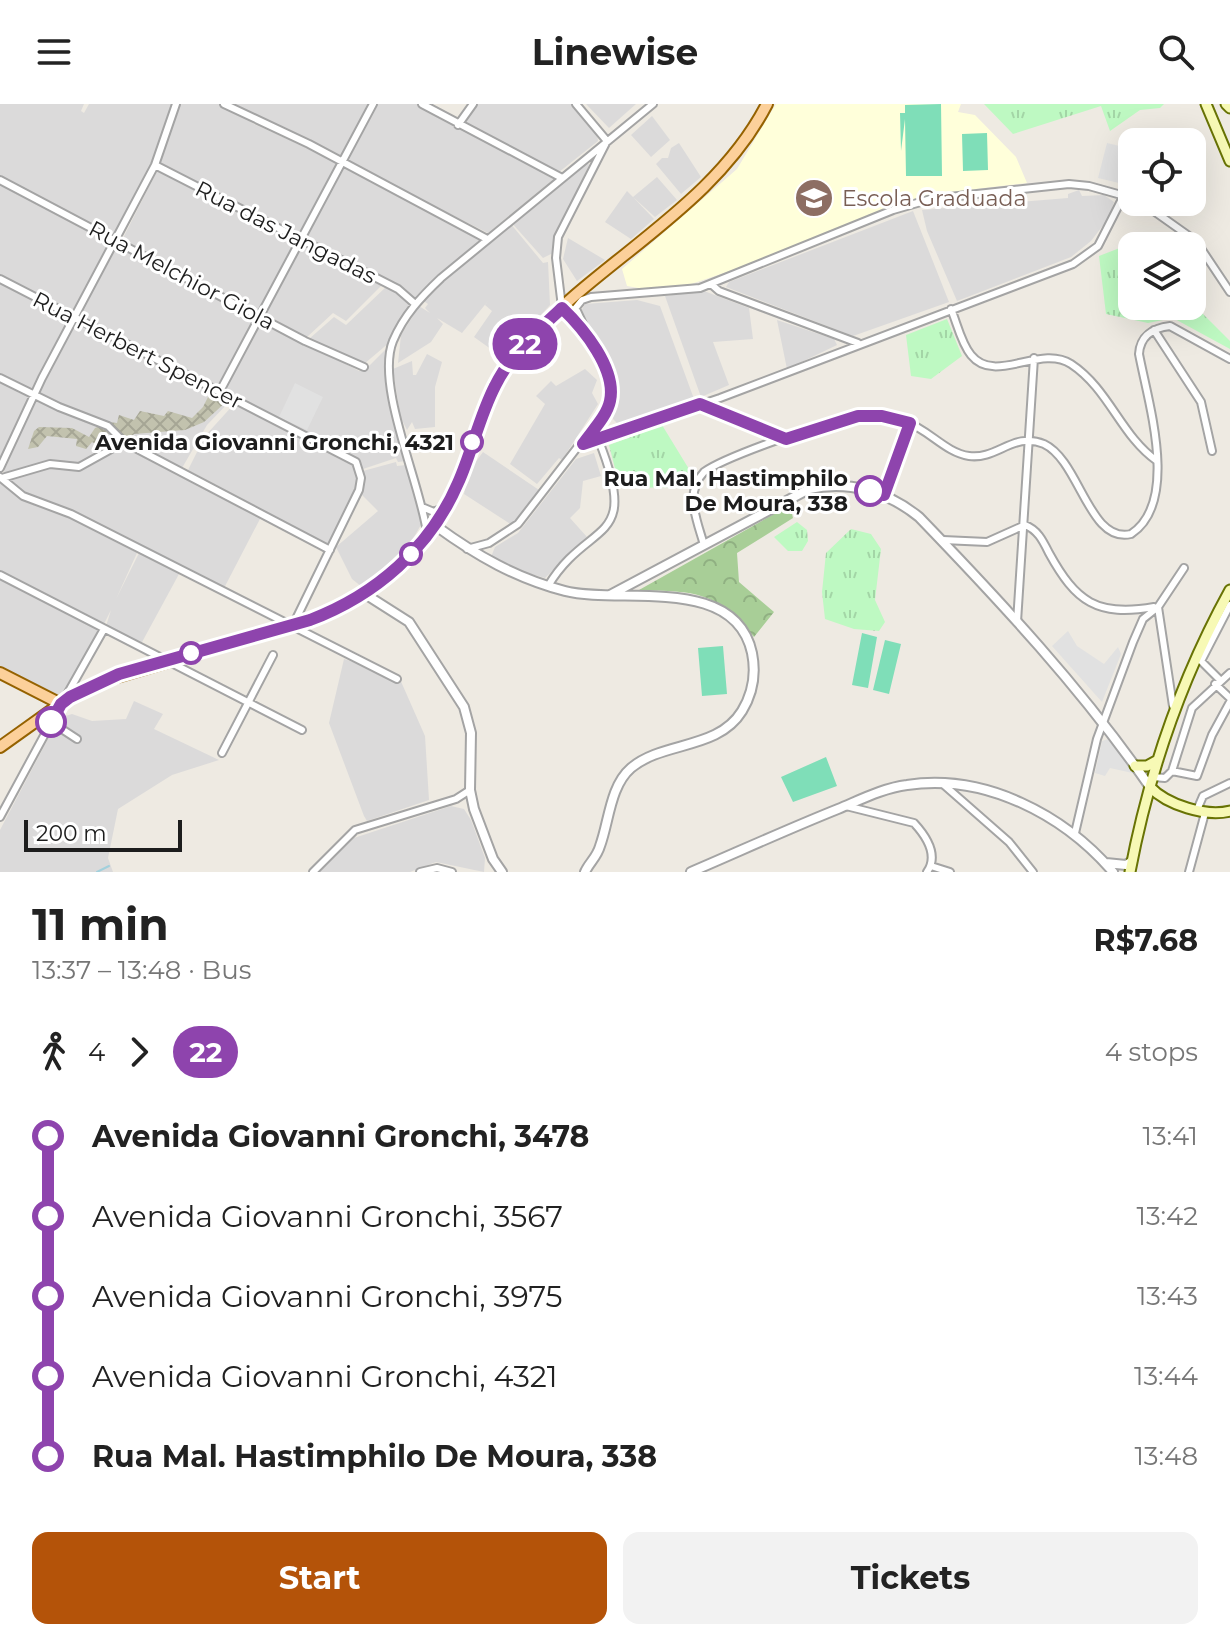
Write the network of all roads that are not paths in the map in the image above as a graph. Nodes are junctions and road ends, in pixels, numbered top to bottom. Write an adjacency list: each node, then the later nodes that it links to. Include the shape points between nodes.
1 (176, 104): 14 (street)
2 (224, 104): 13 (street)
3 (373, 104): 13 (street)
4 (422, 104): 10 (street)
5 (473, 104): 10 (street)
6 (576, 104): 11 (street)
7 (653, 104): 11 (street)
8 (767, 104): 24 (main road, via 739,151 709,183)
9 (1206, 106): 12 (main road)
10 (458, 125): 15 (street)
11 (607, 141): 15 (street); 26 (street, via 558,237)
12 (1230, 161)
13 (342, 163): 20 (street); 21 (street)
14 (155, 165): 20 (street, Rua das Jangadas); 22 (street)
15 (562, 178): 21 (street)
16 (0, 180): 22 (street, Rua Melchior Giola)
17 (1118, 194): 25 (street, via 1069,184 931,199)
18 (1118, 208): 31 (street, via 1106,233 1082,259)
19 (1161, 216): 27 (street, via 1196,241)
20 (302, 239): 30 (street, Rua das Jangadas, via 398,289); 33 (street)
21 (487, 239): 30 (street)
22 (115, 240): 33 (street, Rua Melchior Giola); 34 (street)
23 (0, 279): 34 (street, Rua Herbert Spencer)
24 (592, 284): 28 (main road); 29 (street)
25 (711, 284): 29 (street); 36 (street)
26 (561, 286): 28 (street); 32 (street)
27 (1229, 290)
28 (579, 295): 32 (main road)
29 (605, 295): 32 (street, via 582,300)
30 (414, 303): 55 (street, via 391,344 390,363 393,401)
31 (951, 309): 36 (street); 37 (street, via 969,353 979,362 1000,366)
32 (570, 311): 49 (street, via 609,380 611,397); 56 (main road, via 522,346 495,386)
33 (262, 316): 39 (street, Rua Melchior Giola); 41 (street)
34 (74, 317): 41 (street, Rua Herbert Spencer); 42 (street)
35 (1154, 330): 38 (street, via 1170,326); 50 (street, via 1201,402); 51 (street, via 1142,340 1139,354)
36 (858, 343): 43 (street)
37 (1034, 358): 46 (street); 51 (street, via 1061,358 1080,370)
38 (1230, 359)
39 (364, 367)
40 (0, 378): 42 (street)
41 (220, 391): 64 (street, Rua Herbert Spencer, via 352,459 360,468 359,490)
42 (34, 395): 48 (street, via 108,426); 52 (street)
43 (700, 404): 45 (street); 47 (street)
44 (910, 423): 45 (street, via 858,416); 46 (street, via 971,457); 54 (street)
45 (786, 439): 62 (street, via 701,475 693,497)
46 (1030, 440): 51 (street, via 1062,458 1100,525 1119,535 1131,534 1145,520 1155,498); 57 (street)
47 (599, 441): 49 (street); 70 (street, via 615,497 613,516)
48 (124, 442): 53 (street, via 75,468 50,464); 64 (street)
49 (583, 444): 61 (street, via 518,524)
50 (1212, 451)
51 (1157, 461)
52 (0, 468)
53 (1, 478): 79 (street, via 23,496 65,511)
54 (884, 495): 60 (street, via 901,503); 62 (street, via 842,485 809,489)
55 (420, 504): 56 (street, via 430,512); 59 (street)
56 (447, 506): 58 (main road)
57 (1025, 525): 60 (street, via 987,542); 77 (street, via 1040,535 1065,581 1087,601 1117,610); 78 (street)
58 (436, 526): 59 (main road); 63 (street)
59 (428, 536): 68 (main road)
60 (941, 540): 78 (street)
61 (489, 543): 63 (street); 65 (street, via 485,551)
62 (704, 545): 69 (street)
63 (467, 549): 65 (street)
64 (330, 550): 79 (street)
65 (491, 563): 70 (street)
66 (1184, 568): 77 (street)
67 (0, 575): 80 (street)
68 (382, 582): 72 (main road); 75 (street)
69 (634, 583): 73 (street); 74 (street)
70 (548, 586): 73 (street)
71 (1230, 590): 85 (main road)
72 (365, 594): 75 (street); 79 (main road)
73 (610, 595): 74 (street)
74 (636, 597): 116 (street, via 690,600 719,609 751,647 753,683 744,708 726,728 641,762 623,776 597,854)
75 (382, 603): 105 (street, via 409,622 464,707 471,733)
76 (1230, 605): 88 (street, via 1201,661)
77 (1158, 607): 87 (street); 93 (street, via 1143,619)
78 (1017, 622): 93 (street)
79 (291, 625): 82 (main road); 86 (street)
80 (104, 629): 82 (street); 91 (street)
81 (273, 655): 90 (street)
82 (168, 659): 90 (street); 91 (main road, via 100,682)
83 (0, 673): 91 (main road)
84 (1230, 673): 88 (street)
85 (1186, 676): 87 (street); 92 (main road)
86 (397, 679)
87 (1167, 681): 92 (street)
88 (1217, 682): 89 (street); 101 (street, via 1192,708)
89 (1230, 700): 101 (street, via 1197,776)
90 (250, 703): 95 (street); 98 (street)
91 (61, 704): 94 (street); 97 (main road)
92 (1173, 706): 99 (main road)
93 (1103, 721): 100 (street); 112 (street)
94 (51, 722): 96 (street); 111 (street)
95 (302, 730)
96 (77, 739)
97 (0, 750)
98 (222, 753)
99 (1158, 760): 100 (main road); 102 (main road)
100 (1135, 766): 102 (street)
101 (1172, 771): 102 (street)
102 (1149, 780): 110 (main road); 114 (main road)
103 (1230, 783): 110 (street, via 1203,796)
104 (944, 785): 108 (street, via 908,784); 112 (street, via 1020,802); 126 (street, via 1009,842)
105 (470, 790): 106 (street); 107 (street)
106 (456, 799): 107 (street); 118 (street, via 355,830)
107 (473, 805): 113 (street)
108 (846, 806): 117 (street, via 914,823 930,846); 124 (street)
109 (1230, 811): 110 (main road)
110 (1201, 812): 129 (street)
111 (0, 817)
112 (1075, 833): 115 (street)
113 (494, 861): 121 (street); 122 (street)
114 (1132, 861): 115 (street); 128 (main road)
115 (1105, 863): 127 (street)
116 (587, 868): 123 (street)
117 (929, 869): 125 (street)
118 (313, 872)
119 (420, 872): 120 (street)
120 (452, 872)
121 (491, 872)
122 (502, 872)
123 (576, 872)
124 (691, 872)
125 (950, 872)
126 (1033, 872)
127 (1113, 872)
128 (1130, 872)
129 (1189, 872)

